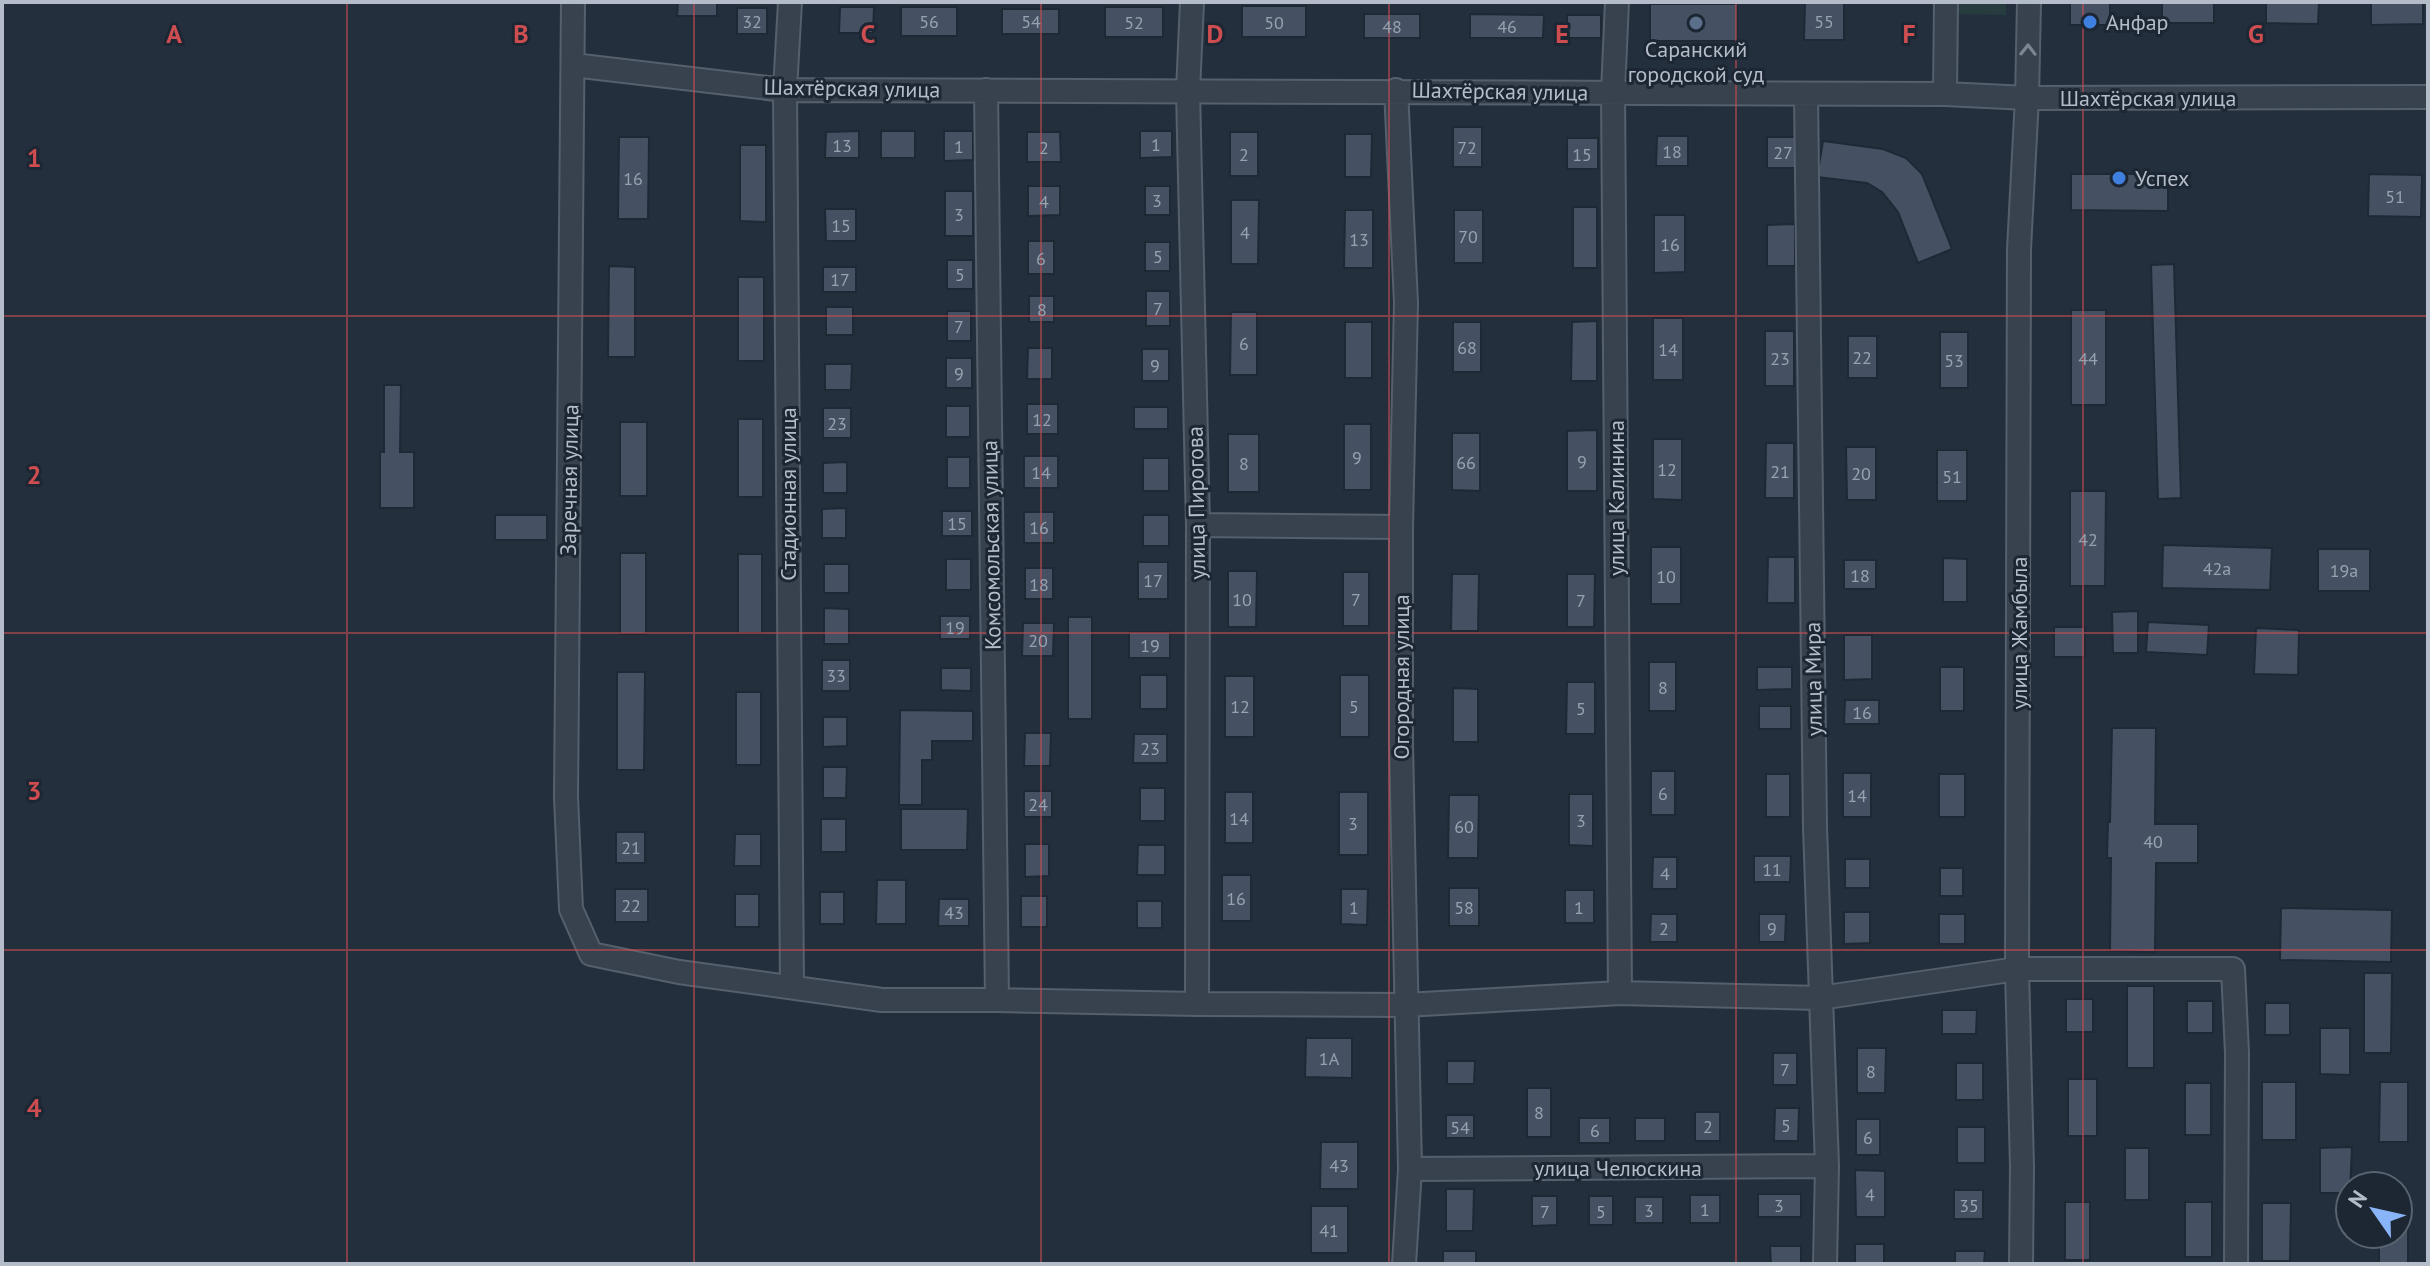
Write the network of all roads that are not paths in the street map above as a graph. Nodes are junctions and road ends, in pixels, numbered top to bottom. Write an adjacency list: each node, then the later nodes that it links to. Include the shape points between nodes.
1 (573, 2): 7 (street, Заречная улица)
2 (790, 2): 8 (street, Стадионная улица)
3 (1192, 2): 11 (street, улица Пирогова)
4 (1617, 2): 12 (street, улица Калинина)
5 (1946, 2): 14 (street)
6 (2029, 2): 16 (street, улица Жамбыла, one-way to 6)
7 (573, 65): 8 (street, Шахтёрская улица); 20 (street, Заречная улица, via 566,797 571,909 591,954)
8 (785, 90): 9 (street, Шахтёрская улица); 20 (street, Стадионная улица)
9 (986, 90): 11 (street, Шахтёрская улица); 23 (street, Комсомольская улица)
10 (1396, 90): 11 (street, Шахтёрская улица); 12 (street, Шахтёрская улица); 18 (street, Огородная улица, via 1406,303)
11 (1188, 91): 17 (street, улица Пирогова)
12 (1613, 92): 13 (street, Шахтёрская улица); 21 (street, улица Калинина)
13 (1806, 94): 14 (street, Шахтёрская улица); 22 (street, улица Мира)
14 (1945, 94): 16 (street, Шахтёрская улица)
15 (2428, 97): 16 (street, Шахтёрская улица)
16 (2027, 98): 19 (street, улица Жамбыла, via 2019,249)
17 (1198, 525): 18 (street); 24 (street, улица Пирогова)
18 (1401, 527): 25 (street, Огородная улица)
19 (2017, 969): 22 (street); 30 (street, улица Жамбыла); 31 (street, via 2233,969)
20 (792, 987): 23 (street, via 882,1000)
21 (1620, 993): 22 (street); 25 (street)
22 (1820, 998): 26 (street, улица Мира)
23 (997, 1000): 24 (street)
24 (1197, 1004): 25 (street)
25 (1405, 1005): 27 (street, Огородная улица)
26 (1827, 1166): 27 (street, улица Челюскина); 29 (street, улица Мира)
27 (1410, 1169): 28 (street, Огородная улица)
28 (1404, 1264)
29 (1825, 1264)
30 (2021, 1264)
31 (2236, 1264)

